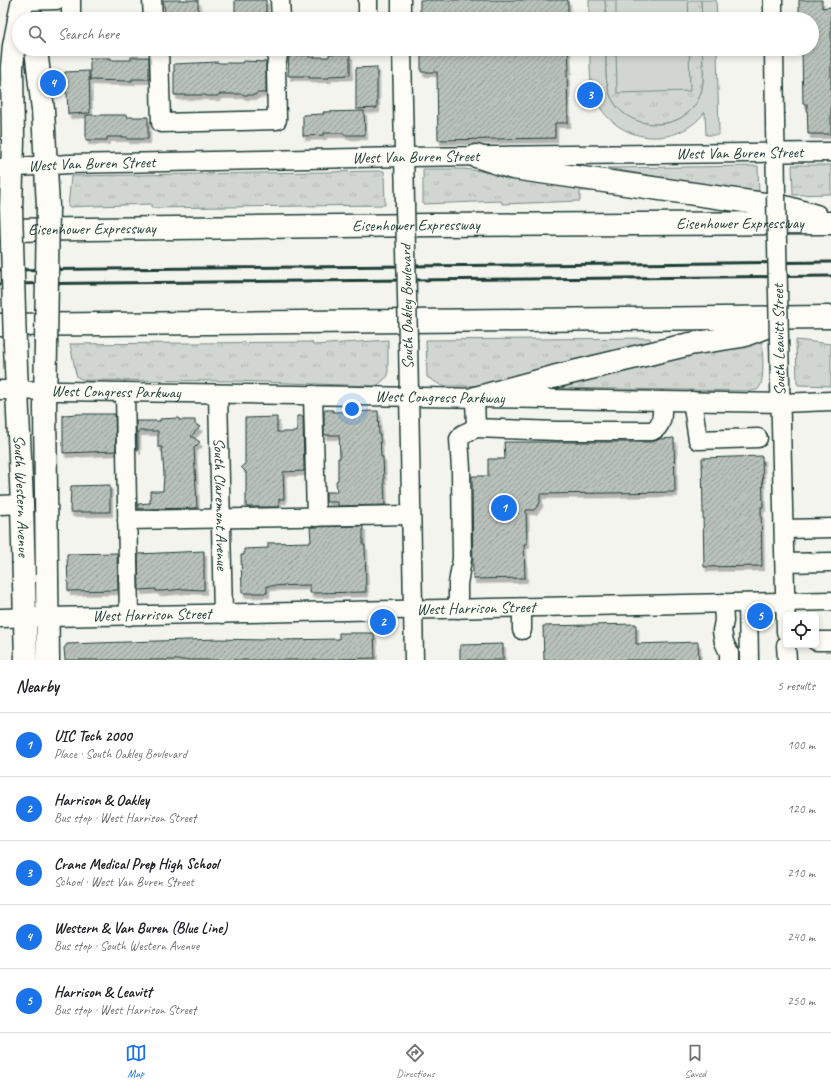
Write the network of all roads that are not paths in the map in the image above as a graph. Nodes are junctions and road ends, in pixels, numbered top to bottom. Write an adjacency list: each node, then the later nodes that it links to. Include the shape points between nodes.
1 (57, 0): 8 (street)
2 (71, 0): 9 (street)
3 (152, 0): 10 (street)
4 (280, 0): 11 (street)
5 (368, 0): 12 (street)
6 (401, 0): 13 (street)
7 (773, 0): 14 (street)
8 (22, 12)
9 (72, 12)
10 (153, 12)
11 (281, 12)
12 (368, 12)
13 (402, 12)
14 (773, 12)
15 (13, 56): 26 (main road, South Western Avenue)
16 (37, 56): 25 (main road, South Western Avenue)
17 (160, 56): 18 (street, via 161,123 277,120)
18 (278, 56)
19 (402, 56): 24 (street, South Oakley Boulevard)
20 (774, 56): 22 (street, South Leavitt Street)
21 (831, 152): 22 (street, West Van Buren Street)
22 (776, 153): 23 (street, West Van Buren Street); 42 (street, South Leavitt Street, bridge)
23 (476, 156): 24 (street, West Van Buren Street); 27 (main road, via 513,168 785,207)
24 (404, 157): 25 (street, West Van Buren Street); 37 (street, South Oakley Boulevard, bridge)
25 (46, 165): 26 (street, West Van Buren Street); 33 (main road, South Western Avenue, bridge, via 48,208)
26 (6, 168): 32 (main road, South Western Avenue, bridge, via 12,208 15,345)
27 (831, 222): 28 (main road, Eisenhower Expressway)
28 (0, 230)
29 (831, 317): 30 (main road)
30 (789, 318): 31 (main road); 38 (main road, via 742,336 690,344)
31 (0, 324)
32 (8, 390): 33 (street, West Congress Parkway); 45 (main road, South Western Avenue)
33 (45, 391): 34 (street, West Congress Parkway); 67 (main road, South Western Avenue)
34 (125, 392): 35 (street, West Congress Parkway); 50 (street)
35 (218, 394): 36 (street, West Congress Parkway); 49 (street, South Claremont Avenue)
36 (313, 395): 37 (street, West Congress Parkway); 48 (street)
37 (409, 397): 38 (street, West Congress Parkway); 47 (street, South Oakley Boulevard)
38 (475, 398): 39 (street, West Congress Parkway); 43 (street)
39 (662, 401): 40 (street, West Congress Parkway); 43 (street, via 660,425 652,431)
40 (692, 401): 42 (street, West Congress Parkway); 44 (street, via 698,440)
41 (831, 401): 42 (street, West Congress Parkway)
42 (781, 403): 52 (street, South Leavitt Street)
43 (476, 428): 60 (street, via 463,434 460,439 462,559)
44 (758, 438)
45 (22, 504): 46 (street); 66 (main road, South Western Avenue)
46 (0, 505)
47 (411, 515): 48 (street); 61 (street, South Oakley Boulevard)
48 (316, 517): 49 (street)
49 (221, 518): 50 (street); 63 (street, South Claremont Avenue)
50 (127, 520): 64 (street)
51 (831, 528): 52 (street)
52 (784, 529): 54 (street, South Leavitt Street)
53 (831, 562): 54 (street)
54 (784, 563): 56 (street, South Leavitt Street)
55 (831, 601): 56 (street, West Harrison Street)
56 (785, 602): 58 (street, West Harrison Street); 62 (street, South Leavitt Street)
57 (723, 603): 58 (street, West Harrison Street); 59 (street, West Harrison Street); 69 (street)
58 (748, 603): 71 (street)
59 (522, 608): 60 (street, West Harrison Street); 68 (street)
60 (458, 609): 61 (street, West Harrison Street)
61 (413, 610): 63 (street, West Harrison Street); 74 (street, South Oakley Boulevard)
62 (785, 612)
63 (223, 614): 64 (street, West Harrison Street)
64 (129, 616): 67 (street, West Harrison Street)
65 (0, 618): 66 (street, West Harrison Street)
66 (25, 618): 67 (street, West Harrison Street); 72 (main road, South Western Avenue)
67 (47, 618): 73 (main road, South Western Avenue)
68 (522, 630)
69 (724, 642): 71 (street); 75 (street)
70 (786, 648): 76 (street)
71 (749, 651)
72 (26, 660)
73 (48, 660)
74 (414, 660)
75 (729, 660)
76 (787, 660)

